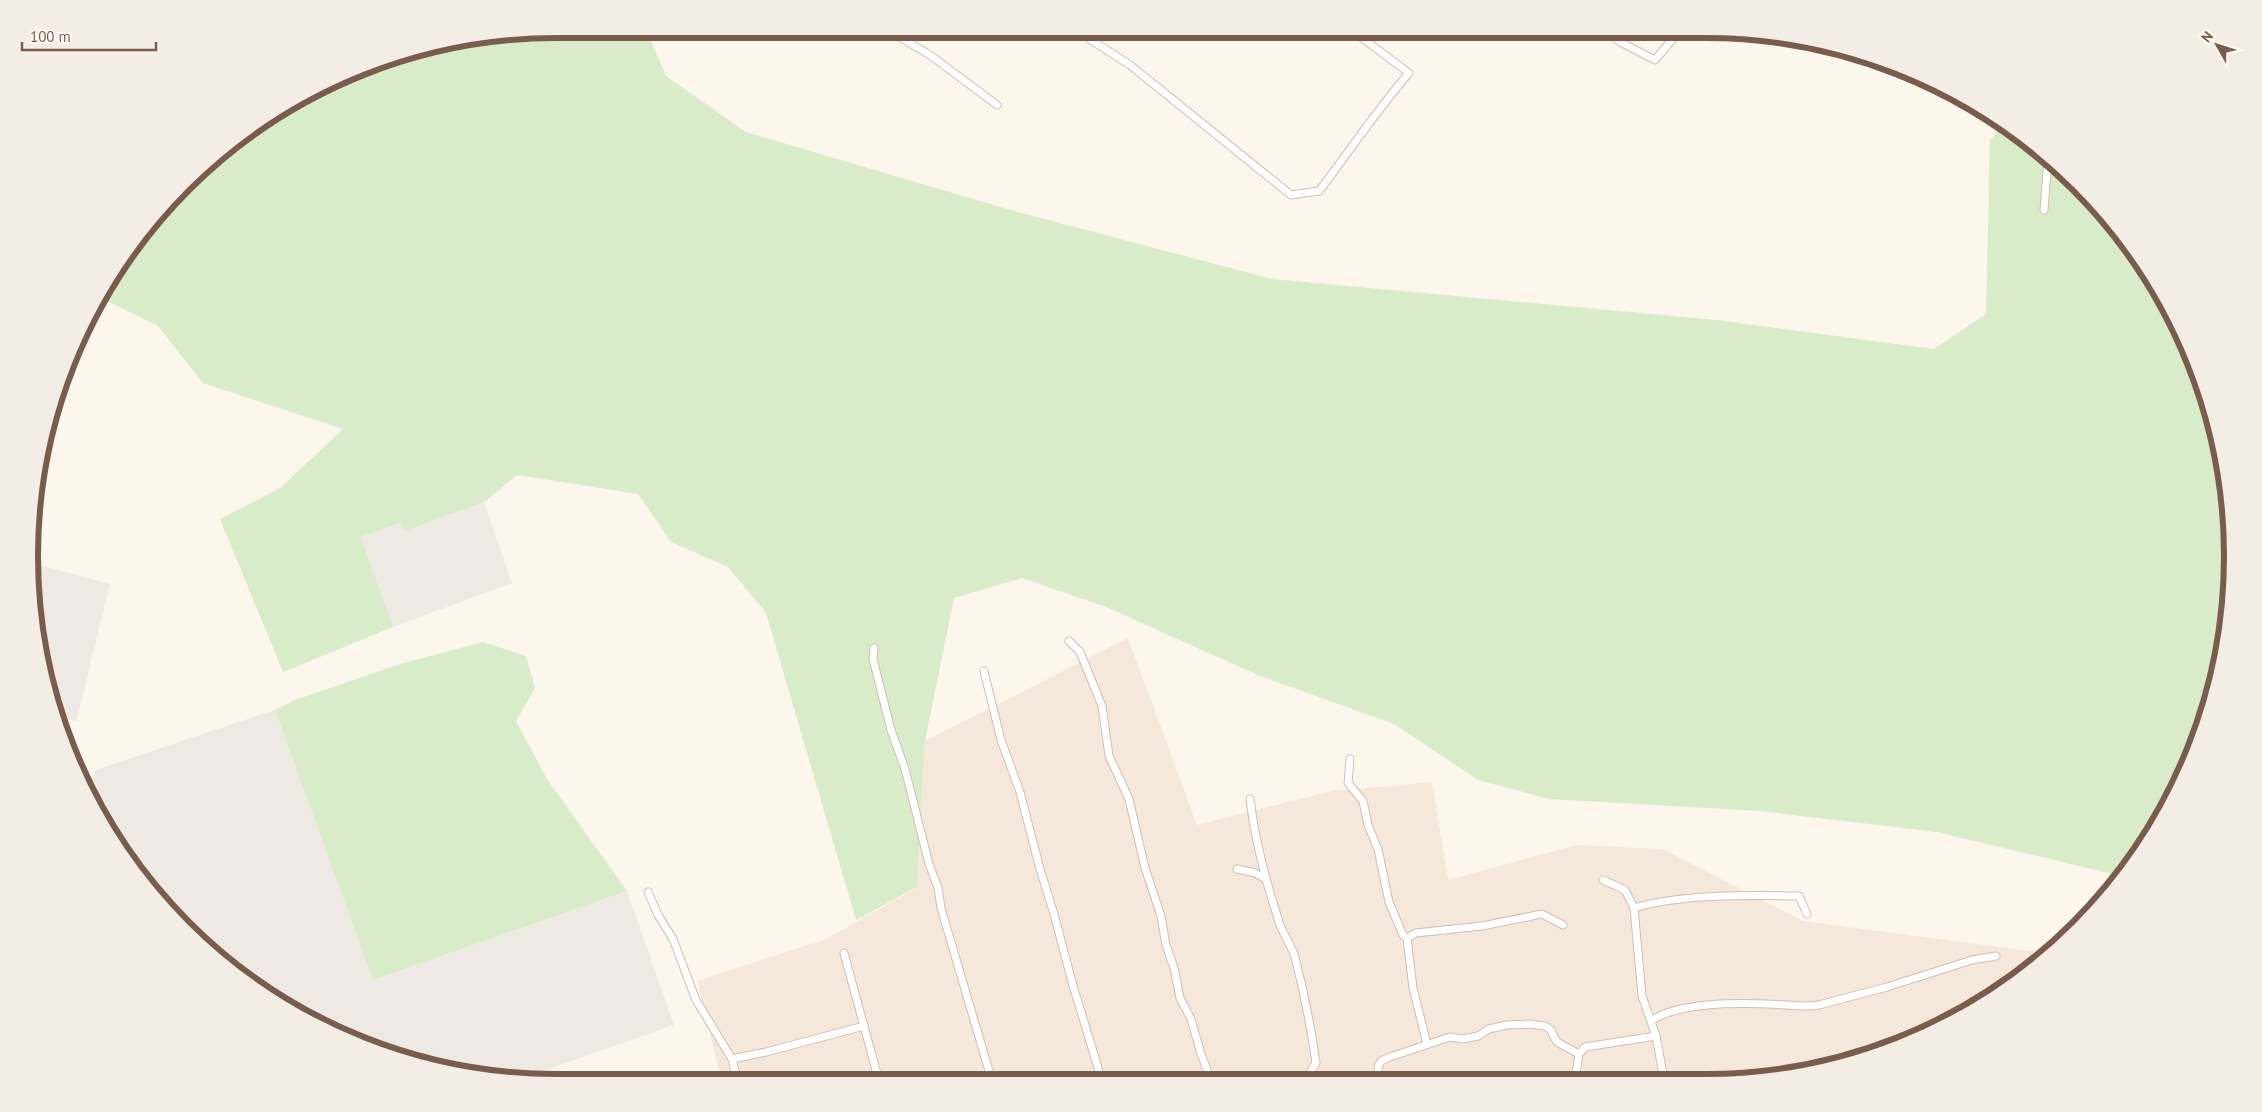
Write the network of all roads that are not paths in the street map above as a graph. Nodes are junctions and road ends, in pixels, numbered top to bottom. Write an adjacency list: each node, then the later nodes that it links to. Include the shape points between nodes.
1 (901, 38): 6 (street, via 930,55)
2 (1088, 38): 3 (street, via 1130,65 1291,194 1319,191 1382,103 1409,74)
3 (1361, 38)
4 (1615, 38): 5 (street, via 1655,60)
5 (1673, 38)
6 (997, 105)
7 (2047, 166): 8 (street)
8 (2044, 210)
9 (1069, 641): 34 (street, via 1080,652 1102,706 1109,756 1128,799 1180,998 1191,1019)
10 (874, 648): 32 (street, via 873,659 891,730 905,769 941,908)
11 (984, 671): 33 (street, via 1001,740 1020,792)
12 (1350, 759): 21 (street, via 1348,782 1363,801 1378,849 1389,902)
13 (1250, 799): 15 (street, via 1254,834)
14 (1237, 869): 15 (street)
15 (1266, 879): 35 (street, via 1294,955 1314,1046 1316,1063)
16 (1603, 880): 18 (street, via 1625,890)
17 (648, 892): 29 (street, via 673,939 696,1000)
18 (1634, 908): 19 (street, via 1662,901 1799,896); 24 (street, via 1642,996)
19 (1808, 914)
20 (1563, 924): 21 (street, via 1542,914 1482,926 1416,933)
21 (1407, 938): 27 (street, via 1413,988)
22 (844, 953): 25 (street)
23 (1996, 956): 24 (street, via 1972,960 1819,1005 1718,1005 1670,1011)
24 (1651, 1021): 26 (street)
25 (864, 1026): 29 (street); 31 (street)
26 (1656, 1036): 28 (street, via 1589,1046); 38 (street)
27 (1427, 1044): 28 (street, via 1450,1037 1478,1036 1489,1029 1507,1025 1530,1024 1550,1029 1557,1042); 36 (street, via 1381,1061)
28 (1579, 1054): 37 (street)
29 (732, 1059): 30 (street)
30 (736, 1074)
31 (877, 1074)
32 (990, 1074)
33 (1100, 1074)
34 (1208, 1074)
35 (1309, 1074)
36 (1379, 1074)
37 (1576, 1074)
38 (1663, 1074)

